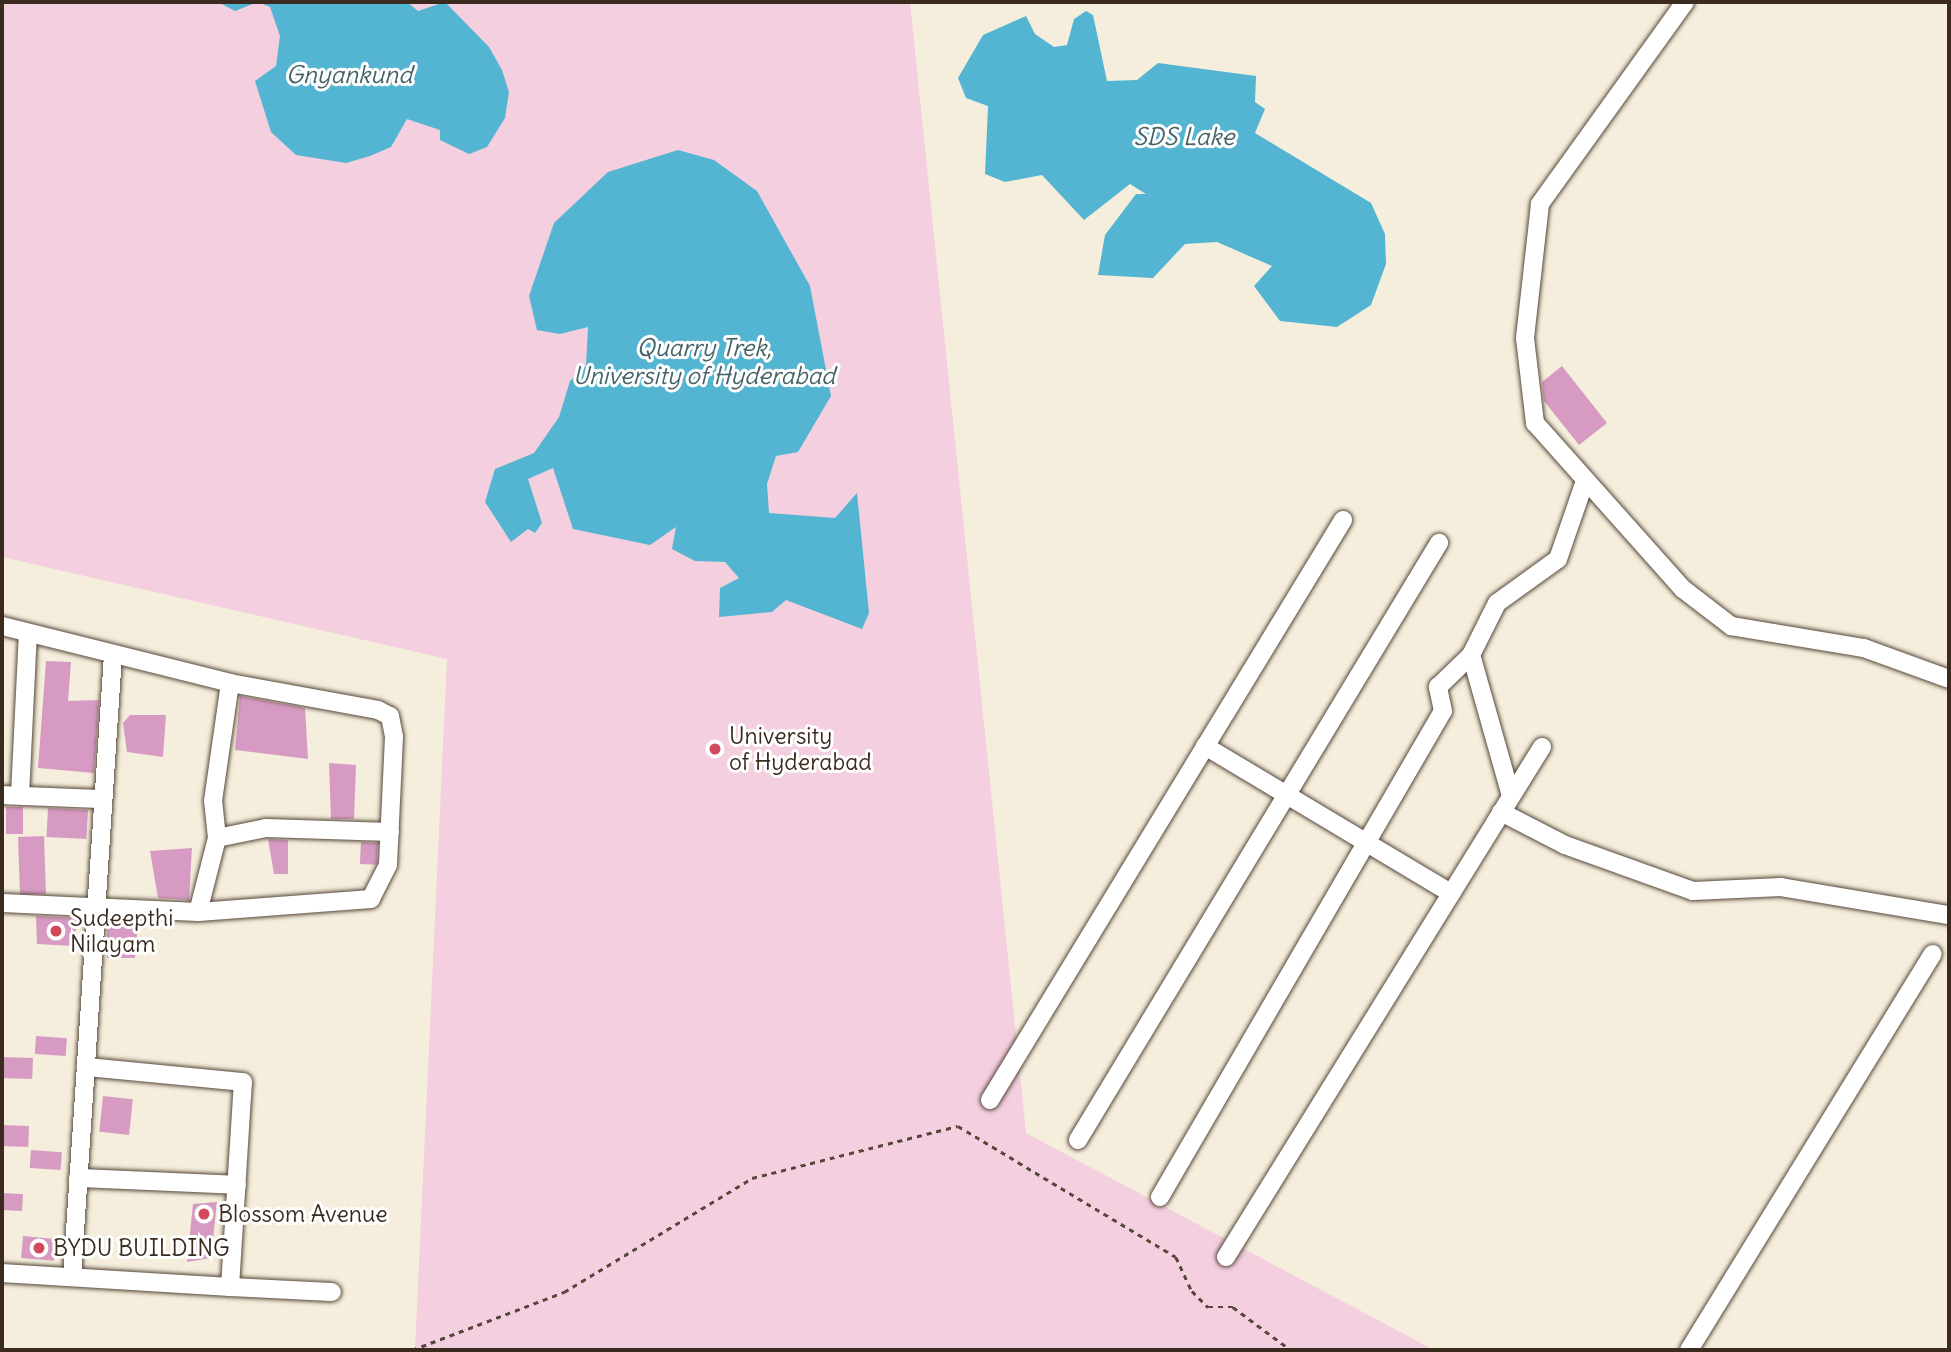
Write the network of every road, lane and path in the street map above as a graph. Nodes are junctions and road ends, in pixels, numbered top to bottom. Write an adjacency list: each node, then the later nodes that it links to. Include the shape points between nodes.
1 (1685, 2): 2 (street, via 1540,204 1525,338 1528,393 1535,423)
2 (1585, 481): 8 (street, via 1558,559 1497,603); 9 (street, via 1683,589 1731,626 1864,648)
3 (1343, 520): 11 (street)
4 (1439, 543): 14 (street)
5 (2, 626): 6 (street)
6 (28, 633): 7 (street); 13 (street)
7 (113, 654): 10 (street); 16 (street)
8 (1471, 655): 15 (street); 20 (street, via 1438,687 1443,711)
9 (1949, 679)
10 (230, 683): 18 (street, via 390,716); 19 (street, via 213,801)
11 (1205, 746): 14 (street); 28 (street)
12 (1542, 747): 15 (street)
13 (11, 795): 16 (street)
14 (1286, 796): 20 (street); 29 (street)
15 (1511, 796): 17 (street)
16 (103, 799): 23 (street)
17 (1501, 812): 21 (street); 25 (street, via 1565,845 1693,891 1781,887)
18 (390, 832): 19 (street, via 266,828); 24 (street, via 385,875 370,899)
19 (217, 838): 24 (street)
20 (1366, 844): 21 (street); 32 (street)
21 (1451, 893): 33 (street)
22 (2, 903): 23 (street)
23 (97, 906): 24 (street); 27 (street)
24 (198, 912)
25 (1949, 915)
26 (1933, 954): 40 (street)
27 (86, 1067): 30 (street); 31 (street, via 243,1082)
28 (990, 1100)
29 (1078, 1140)
30 (78, 1178): 31 (street); 35 (street)
31 (237, 1185): 36 (street)
32 (1160, 1197)
33 (1226, 1257)
34 (2, 1273): 35 (street)
35 (72, 1277): 36 (street)
36 (230, 1286): 37 (street)
37 (332, 1292)
38 (412, 1350): 39 (path, via 564,1292 752,1178 958,1126 1176,1257 1192,1291 1208,1307 1233,1307)
39 (1291, 1350)
40 (1689, 1350)

